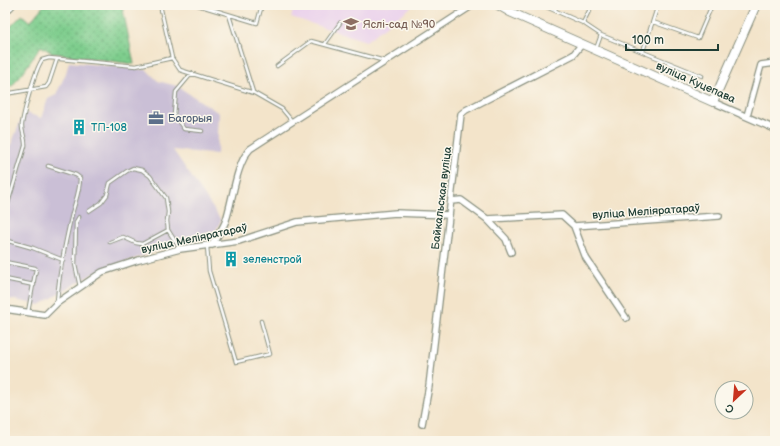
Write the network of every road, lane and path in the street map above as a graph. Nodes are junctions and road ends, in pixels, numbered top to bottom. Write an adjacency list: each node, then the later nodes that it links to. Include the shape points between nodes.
1 (11, 5): 15 (main road)
2 (160, 5): 25 (lane)
3 (198, 5): 13 (lane)
4 (262, 5): 16 (lane, via 257,23)
5 (473, 5): 27 (street)
6 (498, 5): 22 (main road, вуліца Куцепава)
7 (542, 5): 14 (lane)
8 (557, 5): 14 (lane)
9 (592, 5): 19 (lane)
10 (658, 5): 17 (lane)
11 (712, 5): 17 (lane, via 698,38)
12 (756, 5): 35 (main road)
13 (207, 6): 16 (lane)
14 (555, 10): 19 (lane)
15 (5, 11)
16 (229, 14): 33 (lane)
17 (653, 22): 24 (lane)
18 (340, 23): 21 (lane)
19 (583, 23): 20 (lane)
20 (602, 35): 23 (lane); 24 (lane)
21 (325, 44): 27 (lane); 29 (lane, via 311,41)
22 (582, 44): 23 (main road, вуліца Куцепава); 41 (street, Байкальская вуліца, via 572,55 462,114)
23 (595, 50): 35 (main road, вуліца Куцепава)
24 (643, 51): 31 (lane)
25 (172, 58): 26 (lane, via 136,66); 30 (lane, via 180,70)
26 (57, 59): 32 (lane, via 48,86); 32 (lane, via 42,60)
27 (385, 62): 37 (street)
28 (775, 63): 36 (street, via 760,65)
29 (277, 66)
30 (192, 74): 33 (lane); 39 (lane, via 176,92 174,115 184,129)
31 (702, 76)
32 (31, 89): 34 (lane); 42 (lane, via 22,124 25,146)
33 (254, 93): 37 (lane, via 282,109)
34 (5, 94)
35 (713, 102): 36 (street, вуліца Куцепава)
36 (747, 116): 38 (street, вуліца Куцепава)
37 (293, 122): 52 (street, via 245,154 226,221)
38 (775, 129)
39 (202, 131)
40 (48, 166): 55 (lane, via 80,178)
41 (451, 201): 44 (street, Байкальская вуліца); 47 (street, via 461,200)
42 (8, 203)
43 (88, 212): 49 (lane, via 101,203 110,184 127,171 138,169 150,176 166,198)
44 (449, 215): 52 (street, вуліца Меліяратараў, via 396,213 297,222 239,241); 65 (street, Байкальская вуліца, via 429,386)
45 (720, 216): 48 (street, вуліца Меліяратараў)
46 (79, 217): 59 (lane, via 76,222 75,264)
47 (487, 219): 48 (street, via 562,215); 54 (street, via 506,239)
48 (574, 226): 63 (street, via 586,258)
49 (168, 230): 51 (lane, via 142,244 123,236); 53 (lane)
50 (5, 240): 55 (lane)
51 (110, 242)
52 (210, 245): 53 (street, вуліца Меліяратараў); 64 (lane, via 209,271 236,362 270,354)
53 (180, 249): 59 (street, вуліца Меліяратараў, via 102,272)
54 (511, 252)
55 (63, 260): 60 (lane)
56 (5, 262): 58 (lane, via 35,268)
57 (5, 279): 58 (lane)
58 (34, 285): 62 (lane)
59 (80, 287): 60 (street, вуліца Меліяратараў)
60 (57, 303): 62 (street, вуліца Меліяратараў, via 45,315)
61 (5, 309): 62 (street, вуліца Меліяратараў)
62 (28, 312)
63 (626, 318)
64 (261, 321)
65 (422, 424)

